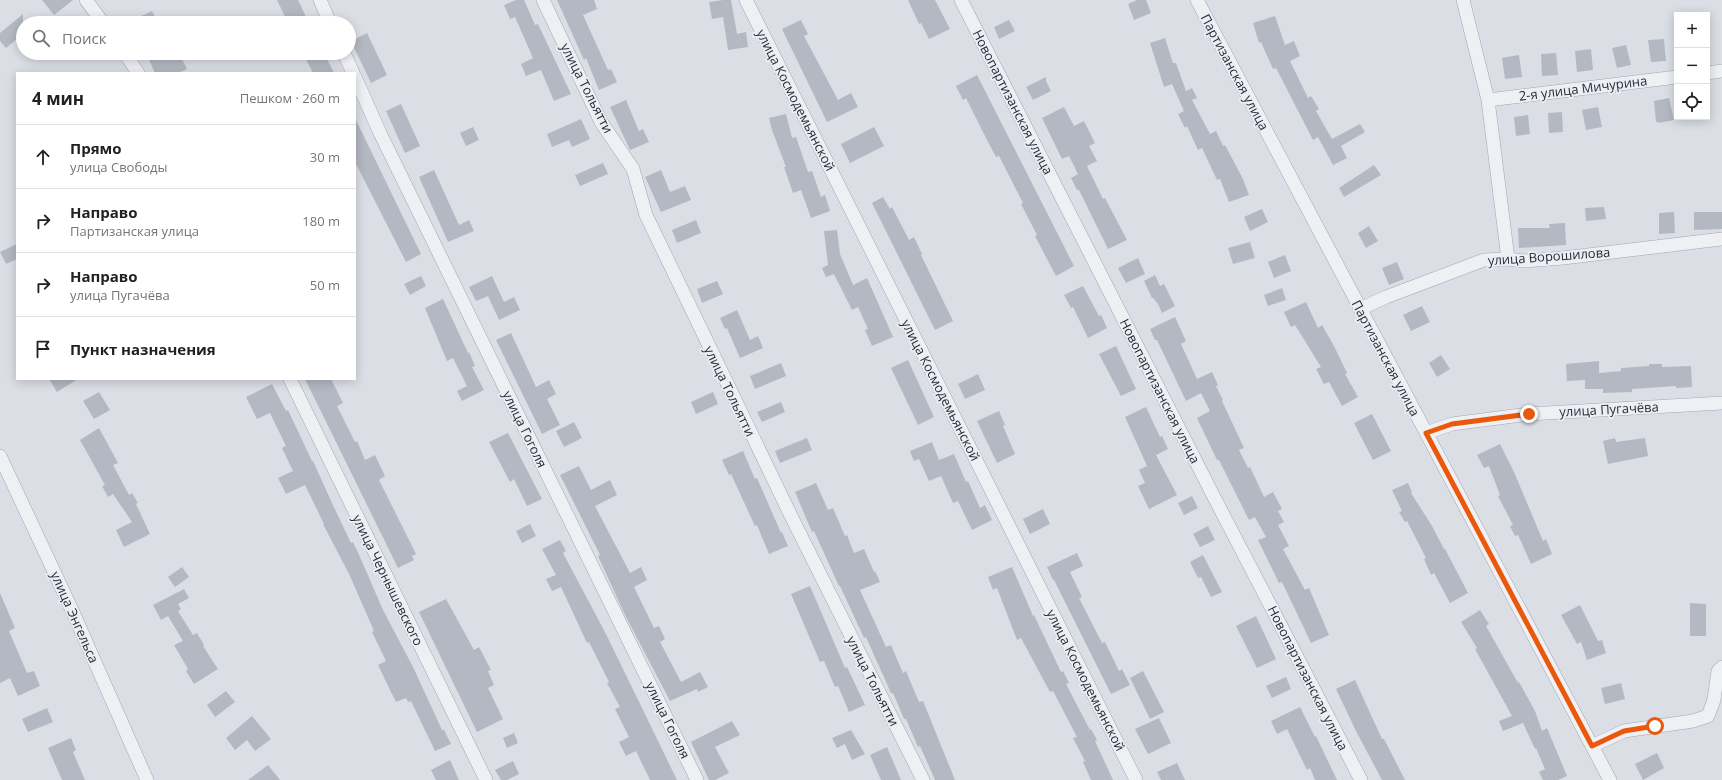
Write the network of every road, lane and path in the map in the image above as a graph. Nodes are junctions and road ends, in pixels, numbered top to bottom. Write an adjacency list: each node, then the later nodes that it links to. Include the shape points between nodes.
1 (86, 0): 8 (street)
2 (320, 0): 9 (street)
3 (543, 0): 31 (street, улица Тольятти, via 601,122 633,169 646,215 793,520)
4 (746, 0): 32 (street, улица Космодемьянской)
5 (961, 0): 33 (street, Новопартизанская улица, via 1214,498)
6 (1197, 0): 21 (street, Партизанская улица)
7 (1463, 0): 18 (street)
8 (98, 16)
9 (327, 16)
10 (130, 60): 13 (street)
11 (347, 60): 14 (street)
12 (1722, 71): 15 (street)
13 (137, 72)
14 (353, 72)
15 (1710, 73)
16 (1674, 76): 18 (street, 2-я улица Мичурина)
17 (356, 79): 30 (street, улица Гоголя)
18 (1488, 100): 20 (street)
19 (1722, 239): 20 (street, улица Ворошилова, via 1563,258 1523,261)
20 (1508, 259): 21 (street, улица Ворошилова, via 1484,260)
21 (1360, 309): 24 (street, Партизанская улица)
22 (290, 380): 29 (street, улица Чернышевского)
23 (1722, 403): 24 (street, улица Пугачёва, via 1529,414 1452,424)
24 (1426, 433): 27 (street, Партизанская улица)
25 (0, 456): 28 (street, улица Энгельса)
26 (1722, 667): 27 (street, via 1718,671 1714,700 1708,716 1693,721 1624,731)
27 (1592, 746): 34 (street, Партизанская улица)
28 (147, 780)
29 (486, 780)
30 (697, 780)
31 (923, 780)
32 (1136, 780)
33 (1361, 780)
34 (1610, 780)

